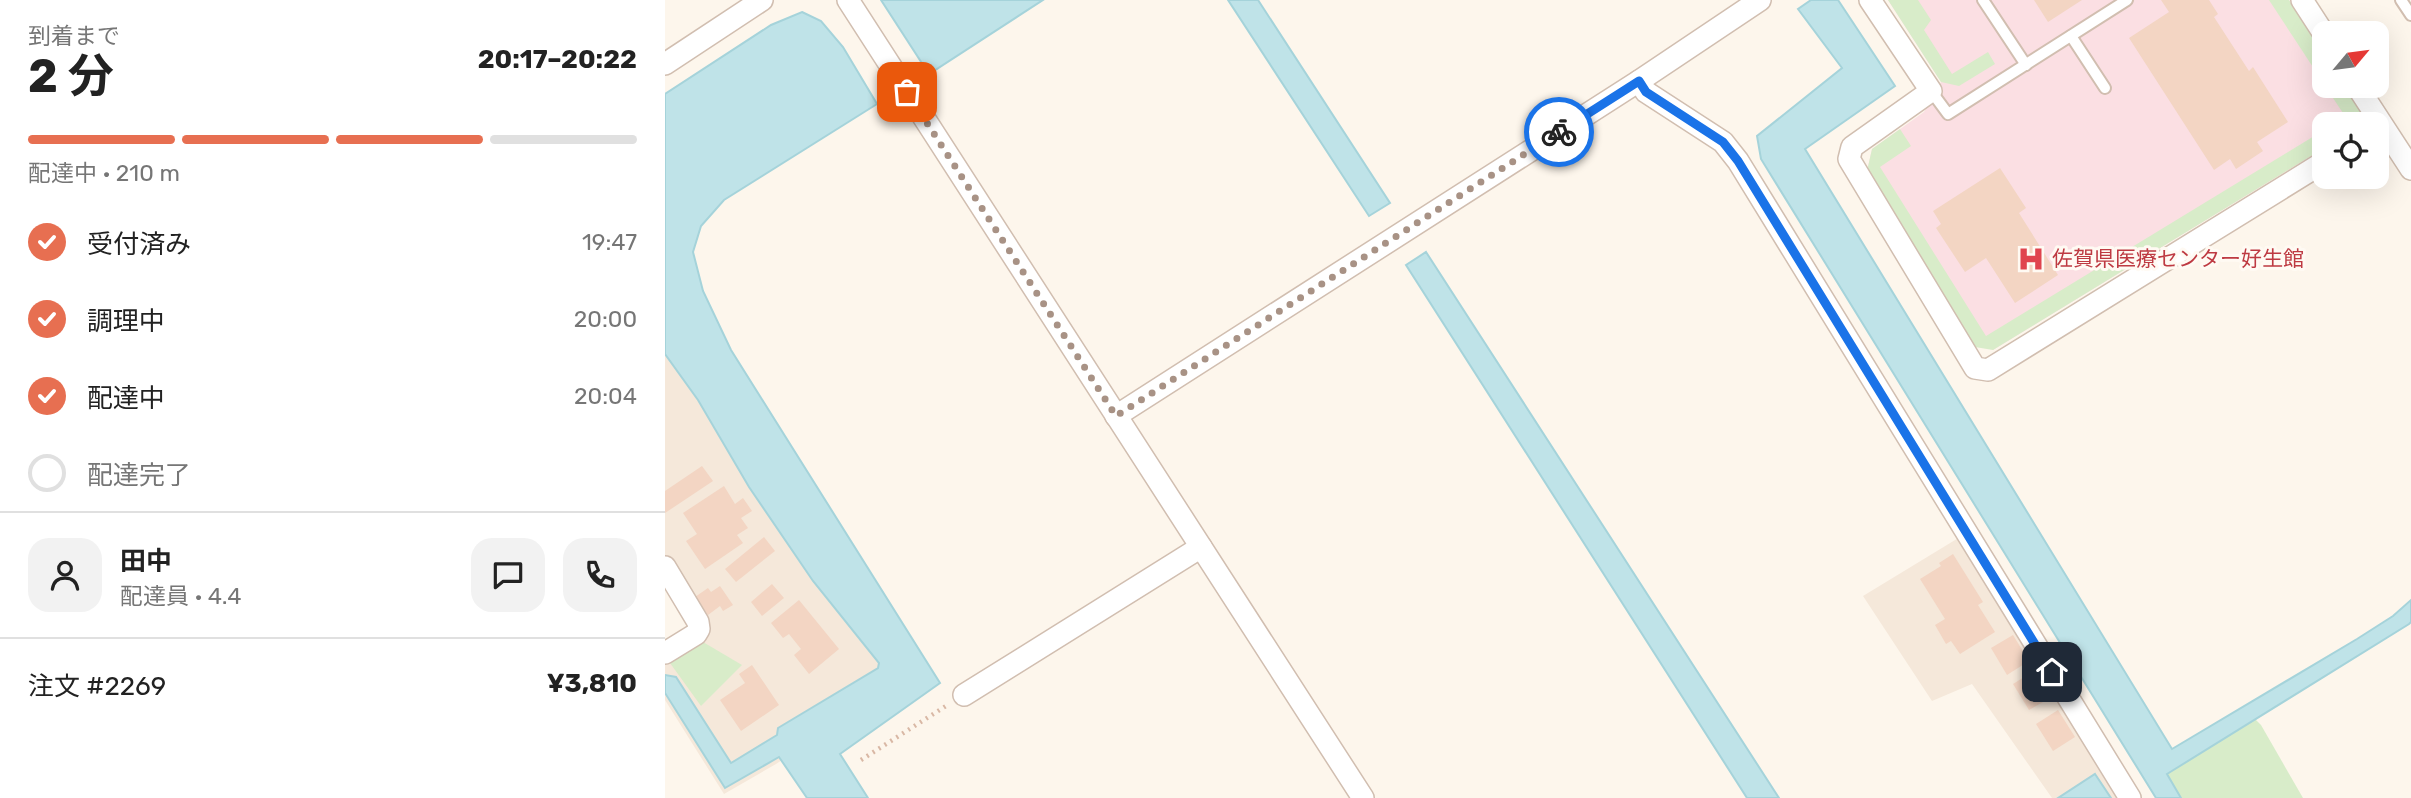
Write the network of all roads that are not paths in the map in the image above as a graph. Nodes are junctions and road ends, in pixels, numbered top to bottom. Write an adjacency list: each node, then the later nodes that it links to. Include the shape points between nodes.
1 (762, 0): 12 (street)
2 (848, 0): 20 (street)
3 (1760, 0): 14 (street)
4 (1870, 0): 16 (street)
5 (1983, 0): 13 (lane)
6 (2127, 0): 11 (lane)
7 (2302, 0): 10 (street)
8 (2401, 0): 9 (lane)
9 (2411, 15)
10 (2316, 21)
11 (2071, 36): 13 (lane); 15 (lane)
12 (665, 64)
13 (2026, 65): 16 (lane, via 1948,114)
14 (1639, 81): 20 (street); 26 (street, via 1646,92 1723,142 1738,161)
15 (2105, 88)
16 (1931, 92): 18 (street, via 1852,147 1849,159 1976,368 1988,370)
17 (2389, 139): 19 (street)
18 (2312, 169)
19 (2411, 169)
20 (1116, 416): 21 (street)
21 (1201, 547): 24 (street); 25 (street)
22 (665, 567): 23 (street, via 699,629)
23 (665, 653)
24 (964, 695)
25 (1363, 798)
26 (2130, 798)

